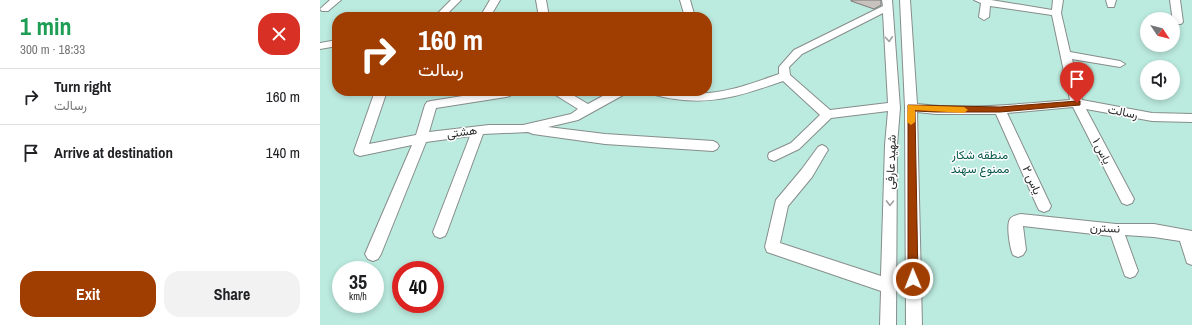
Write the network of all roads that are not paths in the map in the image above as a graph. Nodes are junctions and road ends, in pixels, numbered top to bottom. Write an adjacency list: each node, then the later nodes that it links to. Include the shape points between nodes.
1 (336, 0): 11 (street)
2 (456, 0): 12 (street)
3 (495, 0): 13 (street)
4 (541, 0): 14 (street)
5 (685, 0): 15 (street)
6 (905, 0): 31 (street, شهید عارفی)
7 (983, 0): 17 (street); 18 (street)
8 (1058, 0): 17 (street)
9 (1175, 0): 16 (street)
10 (887, 4): 23 (street, via 798,52 784,67); 30 (street, شهید عارفی, one-way to 30)
11 (325, 9)
12 (444, 12)
13 (488, 12)
14 (543, 12)
15 (689, 12)
16 (1177, 12)
17 (1056, 13): 21 (street, یاس ۱)
18 (984, 17)
19 (332, 44): 20 (street)
20 (320, 46)
21 (1066, 55): 22 (street); 29 (street, یاس ۱)
22 (1120, 64)
23 (786, 76): 28 (street, via 737,93 700,99); 34 (street)
24 (379, 96): 38 (street, هشتی, via 360,151)
25 (489, 96): 38 (street, via 431,106)
26 (566, 96): 32 (street)
27 (612, 96): 32 (street, هشتی)
28 (676, 96)
29 (1077, 103): 33 (street, رسالت); 35 (street, رسالت, via 1152,117); 42 (street, یاس ۱)
30 (893, 106): 31 (street, رسالت, via 900,112 906,112); 34 (street, رسالت); 51 (street, شهید عارفی, one-way to 51)
31 (911, 108): 33 (street, رسالت); 53 (street, شهید عارفی)
32 (588, 110): 36 (street, هشتی, via 574,117)
33 (1000, 110): 43 (street, یاس ۲)
34 (828, 114): 41 (street, via 795,146)
35 (1192, 118)
36 (523, 129): 37 (street, هشتی); 39 (street, via 605,139)
37 (478, 130): 38 (street, هشتی); 45 (street)
38 (420, 138): 48 (street)
39 (713, 146)
40 (822, 150): 51 (street, via 782,204 772,247)
41 (774, 156)
42 (1126, 199)
43 (1044, 206)
44 (1116, 230): 46 (street, نسترن, via 1168,232); 47 (street, نسترن, via 1017,221 1015,223); 50 (street)
45 (440, 232)
46 (1189, 237): 49 (street)
47 (1018, 250)
48 (374, 254)
49 (1192, 258)
50 (1130, 270)
51 (888, 286): 52 (street, شهید عارفی)
52 (888, 325)
53 (914, 325)

